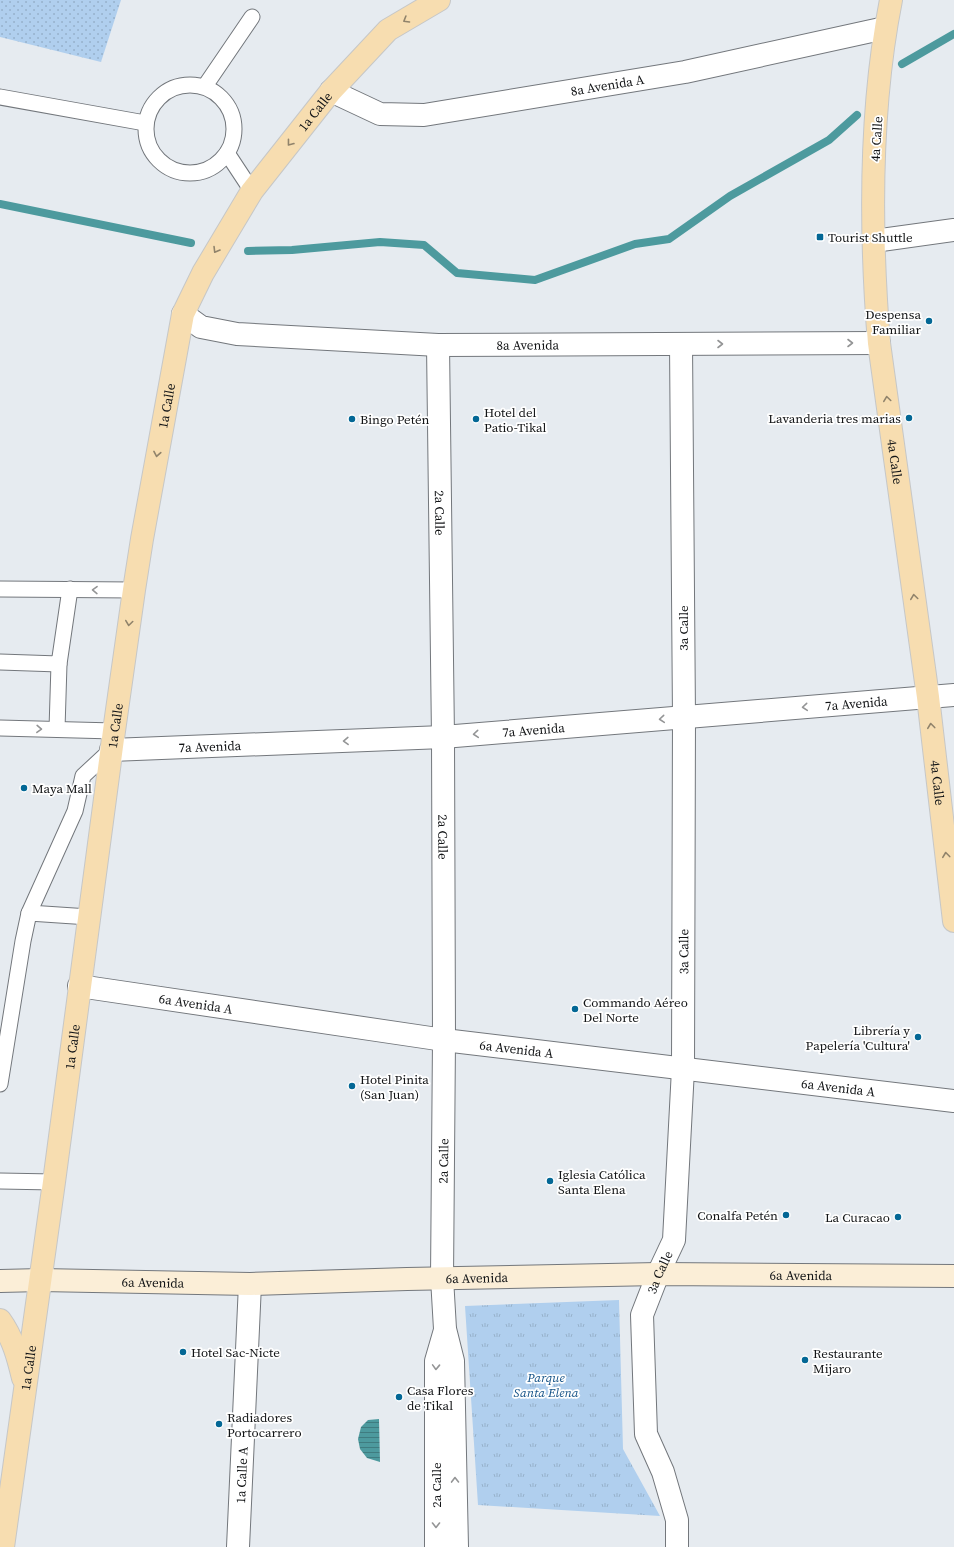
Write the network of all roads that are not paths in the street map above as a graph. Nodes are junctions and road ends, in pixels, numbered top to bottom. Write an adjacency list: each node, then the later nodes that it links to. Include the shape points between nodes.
1 (439, 0): 6 (main road, 1a Calle, one-way to 6, via 388,30)
2 (891, 0): 4 (main road, 4a Calle)
3 (252, 17): 5 (lane)
4 (886, 28): 6 (street, 8a Avenida A, via 685,72 424,115 380,114); 12 (main road, 4a Calle, via 873,186)
5 (205, 86): 8 (lane, via 178,85 166,90 156,99); 9 (lane, via 226,102 232,114 234,127)
6 (331, 90): 10 (main road, 1a Calle, one-way to 10)
7 (0, 97): 8 (lane)
8 (145, 123): 9 (lane, via 146,138 152,152 161,164 174,171 204,171 217,164)
9 (228, 153): 10 (lane)
10 (252, 191): 13 (main road, 1a Calle, one-way to 13, via 202,273)
11 (954, 230): 12 (street)
12 (874, 241): 14 (main road, 4a Calle)
13 (183, 314): 16 (street, 8a Avenida, via 201,327 237,334); 19 (main road, 1a Calle, one-way to 19)
14 (879, 343): 15 (street, 8a Avenida, one-way to 14); 23 (main road, 4a Calle, one-way to 14)
15 (681, 344): 16 (street, 8a Avenida); 24 (street, 3a Calle)
16 (438, 345): 27 (street, 2a Calle)
17 (0, 589): 18 (lane)
18 (70, 590): 19 (lane, one-way to 18); 21 (lane)
19 (134, 590): 28 (main road, 1a Calle, one-way to 28)
20 (0, 662): 21 (lane)
21 (59, 664): 26 (lane)
22 (954, 695): 23 (street, 7a Avenida)
23 (928, 697): 24 (street, 7a Avenida, one-way to 24); 31 (main road, 4a Calle, one-way to 23)
24 (684, 718): 27 (street, 7a Avenida, one-way to 27); 34 (street, 3a Calle)
25 (0, 728): 26 (lane, one-way to 26)
26 (57, 729): 28 (lane)
27 (444, 737): 28 (street, 7a Avenida, one-way to 28); 33 (street, 2a Calle)
28 (113, 740): 29 (lane, via 83,776 73,816); 30 (main road, 1a Calle)
29 (29, 913): 30 (lane); 35 (lane)
30 (89, 917): 32 (main road, 1a Calle)
31 (954, 921)
32 (79, 986): 33 (street, 6a Avenida A); 38 (main road, 1a Calle)
33 (444, 1040): 34 (street, 6a Avenida A); 41 (street, 2a Calle)
34 (683, 1069): 36 (street, 6a Avenida A); 39 (street, 3a Calle, via 674,1240)
35 (0, 1084)
36 (954, 1101)
37 (0, 1181): 38 (lane)
38 (54, 1182): 42 (main road, 1a Calle)
39 (658, 1274): 40 (street, 6a Avenida); 41 (street, 6a Avenida); 52 (street, 3a Calle, via 642,1315 646,1434 663,1472 677,1520)
40 (954, 1276)
41 (442, 1278): 44 (street, 6a Avenida); 46 (street, 2a Calle)
42 (41, 1280): 43 (street, 6a Avenida); 44 (street, 6a Avenida); 47 (main road, 1a Calle)
43 (0, 1281)
44 (250, 1284): 49 (street, 1a Calle A)
45 (0, 1320): 47 (main road, via 9,1332)
46 (445, 1329): 50 (street, 2a Calle, one-way to 50, via 436,1361); 51 (street, 2a Calle, one-way to 46, via 453,1361)
47 (25, 1385): 48 (main road, 1a Calle)
48 (2, 1547)
49 (238, 1547)
50 (436, 1547)
51 (457, 1547)
52 (677, 1547)

